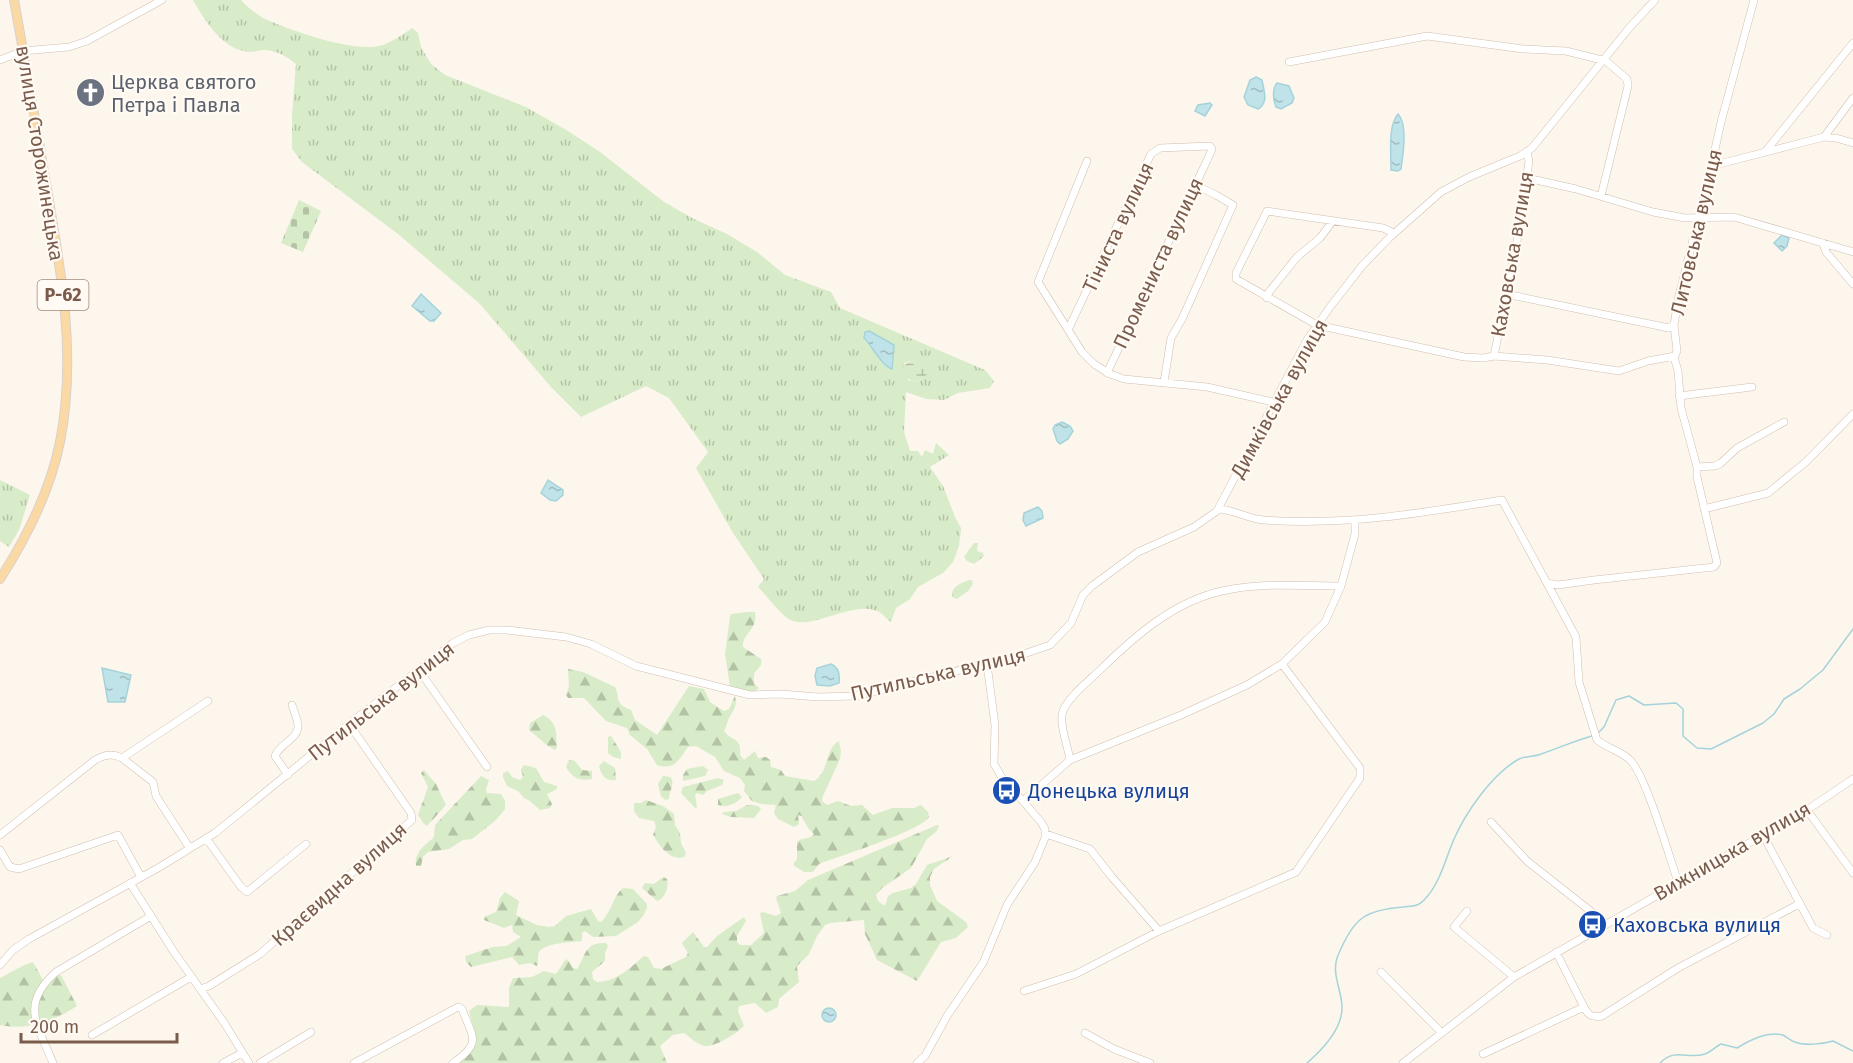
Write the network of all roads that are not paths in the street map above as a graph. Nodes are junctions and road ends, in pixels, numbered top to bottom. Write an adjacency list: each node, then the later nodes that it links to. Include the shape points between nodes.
1 (14, 0): 6 (main road, вулиця Сторожинецька / Р-62)
2 (162, 0): 6 (street, via 87,41 69,47)
3 (1655, 0): 8 (street, Димківська вулиця)
4 (1754, 0): 17 (street, Литовська вулиця, via 1723,116)
5 (1853, 43): 14 (street)
6 (23, 51): 7 (street); 45 (main road, вулиця Сторожинецька / Р-62, via 55,238 68,355 60,442 51,478 20,548)
7 (0, 60)
8 (1603, 60): 9 (street, via 1566,51 1421,36); 13 (street, Димківська вулиця); 20 (street, via 1627,79 1628,86)
9 (1288, 62)
10 (1853, 98): 11 (street)
11 (1824, 137): 12 (street); 14 (street)
12 (1853, 143)
13 (1527, 152): 18 (street, Каховська вулиця); 23 (street, Димківська вулиця, via 1442,192)
14 (1765, 152): 17 (street)
15 (1210, 154): 19 (street, Промениста вулиця); 31 (street, Тіниста вулиця, via 1211,146 1203,145 1160,148 1151,154)
16 (1087, 161): 31 (street, via 1038,282)
17 (1715, 165): 21 (street, Литовська вулиця)
18 (1527, 178): 20 (street); 27 (street, Каховська вулиця)
19 (1195, 185): 34 (street, Промениста вулиця); 35 (street, via 1233,206 1170,338)
20 (1601, 196): 21 (street, via 1653,212)
21 (1698, 218): 24 (street, via 1734,217); 30 (street, Литовська вулиця)
22 (1332, 222): 23 (street, via 1385,228); 28 (street, via 1297,257); 28 (street, via 1266,212 1236,280)
23 (1394, 234): 29 (street, Димківська вулиця, via 1354,276)
24 (1823, 243): 25 (street); 26 (street)
25 (1853, 252)
26 (1853, 284)
27 (1506, 294): 30 (street, via 1664,327); 32 (street, Каховська вулиця)
28 (1267, 298): 29 (street)
29 (1317, 325): 32 (street, via 1464,357); 38 (street, Димківська вулиця)
30 (1674, 325): 33 (street, Литовська вулиця)
31 (1068, 330): 34 (street, via 1086,357)
32 (1494, 356): 33 (street, via 1619,371)
33 (1674, 357): 37 (street, Литовська вулиця)
34 (1107, 372): 35 (street, via 1125,379)
35 (1164, 382): 38 (street)
36 (1752, 387): 37 (street)
37 (1679, 396): 41 (street, Литовська вулиця)
38 (1273, 402): 42 (street, Димківська вулиця)
39 (1853, 414): 43 (street, via 1768,493)
40 (1784, 422): 41 (street, via 1737,448 1721,463)
41 (1697, 467): 43 (street, Литовська вулиця)
42 (1219, 508): 44 (street, via 1263,520); 48 (street, Путильська вулиця, via 1194,528 1138,552 1092,586 1083,595 1071,623 1050,645)
43 (1704, 509): 46 (street, Литовська вулиця, via 1717,563 1714,567)
44 (1354, 521): 46 (street, via 1502,500); 47 (street, via 1355,534)
45 (0, 579)
46 (1547, 584): 71 (street, via 1576,637 1579,682 1597,740 1631,760)
47 (1341, 586): 49 (street, via 1325,622); 55 (street, via 1231,590 1204,597 1167,615 1127,644 1067,705 1062,718)
48 (987, 664): 50 (street, Путильська вулиця, via 855,696 753,696 639,667 566,637 499,630 464,637); 59 (street, via 995,725 994,764)
49 (1282, 664): 55 (street, via 1247,685); 77 (street, via 1360,768 1360,778 1296,872)
50 (419, 670): 53 (street, Путильська вулиця); 56 (street)
51 (208, 701): 54 (street)
52 (292, 705): 57 (street, via 298,726 295,736 278,748 275,756)
53 (349, 724): 57 (street, Путильська вулиця); 84 (street, Краєвидна вулиця, via 411,813 412,820 260,954)
54 (122, 758): 63 (street, via 104,755 95,760); 67 (street, via 153,782 156,796)
55 (1070, 760): 59 (street)
56 (487, 767)
57 (288, 775): 65 (street, Путильська вулиця)
58 (1853, 779): 60 (street, Вижницька вулиця)
59 (1023, 801): 62 (street)
60 (1807, 810): 64 (street, Вижницька вулиця); 69 (street)
61 (1491, 822): 76 (street, via 1527,861)
62 (1046, 834): 77 (street, via 1090,849); 99 (street, via 1035,862 1004,910 983,963)
63 (0, 835)
64 (1763, 835): 71 (street, Вижницька вулиця); 73 (street)
65 (206, 838): 66 (street, via 247,892); 67 (street, Путильська вулиця)
66 (306, 844)
67 (189, 847): 70 (street, Путильська вулиця)
68 (0, 849): 70 (street, via 10,867 20,869 117,835)
69 (1853, 873)
70 (141, 877): 72 (street, Путильська вулиця)
71 (1678, 882): 76 (street, Вижницька вулиця)
72 (130, 883): 75 (street); 80 (street, Путильська вулиця, via 29,939)
73 (1800, 904): 78 (street, via 1813,928); 86 (street, via 1678,968 1602,1016 1592,1016)
74 (1467, 911): 82 (street, via 1454,927)
75 (151, 916): 83 (street); 93 (street, via 56,972 43,984 34,1002 35,1013)
76 (1607, 924): 79 (street, Вижницька вулиця)
77 (1159, 931): 85 (street, via 1076,974)
78 (1827, 935)
79 (1556, 952): 82 (street, Вижницька вулиця); 86 (street)
80 (0, 965)
81 (1381, 972): 88 (street)
82 (1514, 976): 88 (street, Вижницька вулиця)
83 (191, 977): 84 (street); 90 (street)
84 (200, 989): 91 (street)
85 (1024, 991)
86 (1584, 1007): 92 (street)
87 (311, 1032): 96 (street)
88 (1441, 1032): 101 (street, Вижницька вулиця)
89 (1085, 1033): 100 (street)
90 (92, 1035)
91 (242, 1053): 94 (street); 95 (street)
92 (1483, 1054)
93 (53, 1063)
94 (223, 1063)
95 (249, 1063)
96 (260, 1063)
97 (354, 1063): 98 (street, via 456,1007 464,1015 472,1045)
98 (453, 1063)
99 (917, 1063)
100 (1150, 1063)
101 (1403, 1063)

